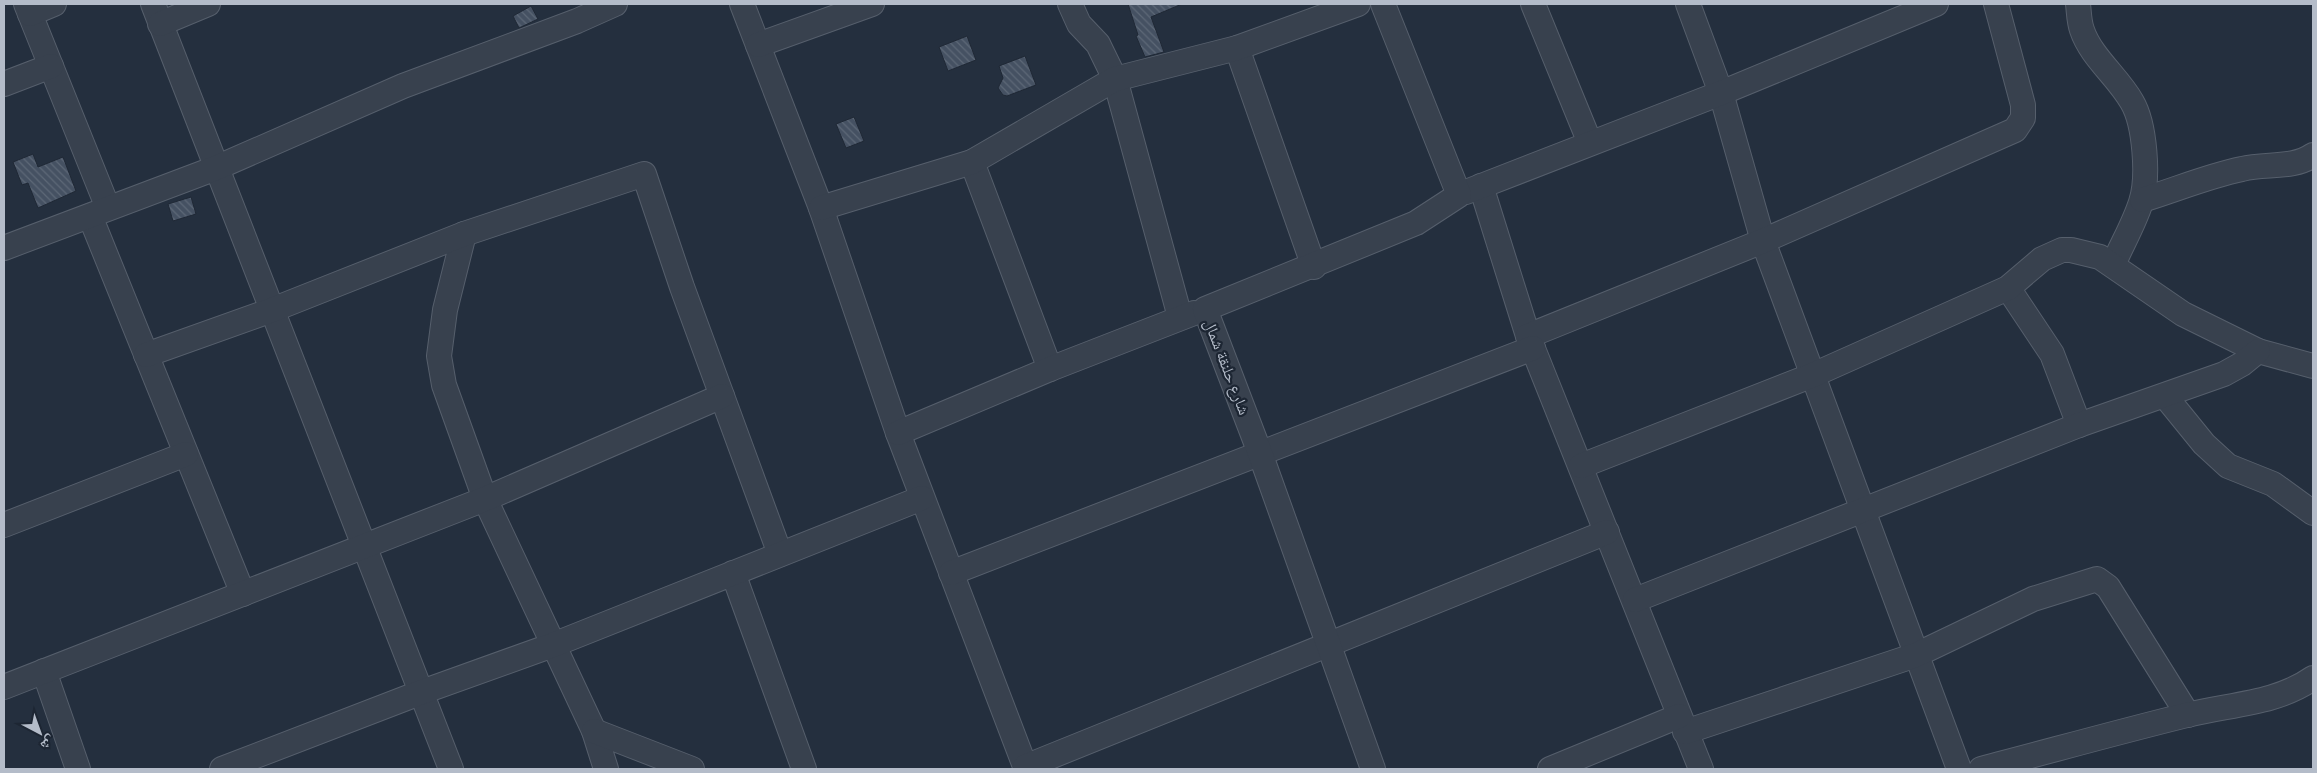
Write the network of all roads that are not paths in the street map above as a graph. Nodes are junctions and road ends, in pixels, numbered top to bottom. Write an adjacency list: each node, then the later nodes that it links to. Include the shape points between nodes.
1 (54, 4): 14 (street)
2 (208, 4): 16 (street)
3 (615, 4): 15 (street)
4 (742, 4): 17 (street)
5 (872, 4): 17 (street)
6 (1070, 4): 20 (street, via 1079,24 1098,44)
7 (1358, 4): 18 (street)
8 (1384, 4): 28 (street)
9 (1533, 4): 23 (street)
10 (1688, 4): 22 (street)
11 (1936, 4): 22 (street, شارع حلنقة شمال)
12 (1996, 4): 33 (street, via 2023,105 2023,118 2015,130)
13 (2078, 4): 29 (street, via 2082,30 2132,102 2139,118 2144,152)
14 (28, 9): 19 (street)
15 (574, 12): 26 (street)
16 (156, 14): 26 (street)
17 (758, 45): 30 (street)
18 (1237, 48): 20 (street); 36 (street)
19 (50, 66): 21 (street); 31 (street)
20 (1115, 78): 25 (street); 40 (street)
21 (4, 84)
22 (1720, 92): 23 (street, شارع حلنقة شمال); 33 (street)
23 (1590, 143): 27 (street, شارع حلنقة شمال)
24 (2313, 155): 29 (street, via 2295,164 2241,169)
25 (972, 162): 30 (street); 45 (street)
26 (216, 168): 31 (street); 39 (street)
27 (1481, 186): 28 (street, شارع حلنقة شمال); 41 (street)
28 (1459, 195): 36 (street, شارع حلنقة شمال, via 1416,223)
29 (2142, 200): 35 (street)
30 (820, 208): 50 (street)
31 (99, 212): 34 (street); 43 (street)
32 (464, 234): 39 (street); 47 (street, via 644,174); 54 (street, via 445,310 439,356 444,385)
33 (1763, 241): 41 (street); 46 (street)
34 (4, 248)
35 (2113, 265): 37 (street, via 2084,253 2062,250 2042,260); 42 (street, via 2183,314)
36 (1314, 267): 38 (street, شارع حلنقة شمال)
37 (2008, 288): 46 (street); 49 (street, via 2052,354)
38 (1205, 309): 40 (street); 51 (street, شارع حلنقة شمال)
39 (272, 310): 43 (street); 60 (street)
40 (1180, 317): 45 (street)
41 (1531, 342): 51 (street); 53 (street)
42 (2258, 351): 44 (street); 48 (street, via 2233,370)
43 (146, 355): 52 (street)
44 (2313, 366)
45 (1050, 369): 50 (street)
46 (1813, 375): 53 (street); 56 (street)
47 (722, 396): 54 (street); 61 (street)
48 (2165, 396): 49 (street); 57 (street, via 2204,444 2228,466 2273,484)
49 (2079, 426): 56 (street)
50 (898, 433): 55 (street)
51 (1260, 453): 63 (street); 67 (street, شارع حلنقة شمال)
52 (186, 454): 58 (street); 64 (street)
53 (1581, 466): 59 (street)
54 (485, 498): 60 (street); 66 (street)
55 (922, 498): 61 (street); 63 (street)
56 (1864, 511): 65 (street); 68 (street)
57 (2313, 513)
58 (4, 525)
59 (1607, 532): 65 (street); 67 (street)
60 (364, 547): 64 (street); 72 (street)
61 (780, 554): 62 (street)
62 (733, 573): 66 (street); 82 (street)
63 (951, 573): 76 (street)
64 (243, 594): 69 (street)
65 (1635, 600): 74 (street)
66 (553, 645): 72 (street); 75 (street)
67 (1330, 645): 76 (street); 83 (street, شارع حلنقة شمال)
68 (1916, 655): 73 (street, via 2033,599 2097,579 2108,587); 74 (street); 86 (street)
69 (44, 671): 71 (street); 77 (street)
70 (2313, 678): 73 (street, via 2268,700)
71 (4, 687)
72 (422, 692): 78 (street); 79 (street)
73 (2188, 715): 87 (street)
74 (1682, 724): 84 (street); 85 (street)
75 (594, 731): 80 (street); 81 (street)
76 (1025, 768)
77 (78, 769)
78 (222, 769)
79 (451, 769)
80 (606, 769)
81 (692, 769)
82 (804, 769)
83 (1373, 769)
84 (1550, 769)
85 (1701, 769)
86 (1959, 769)
87 (1981, 769)

